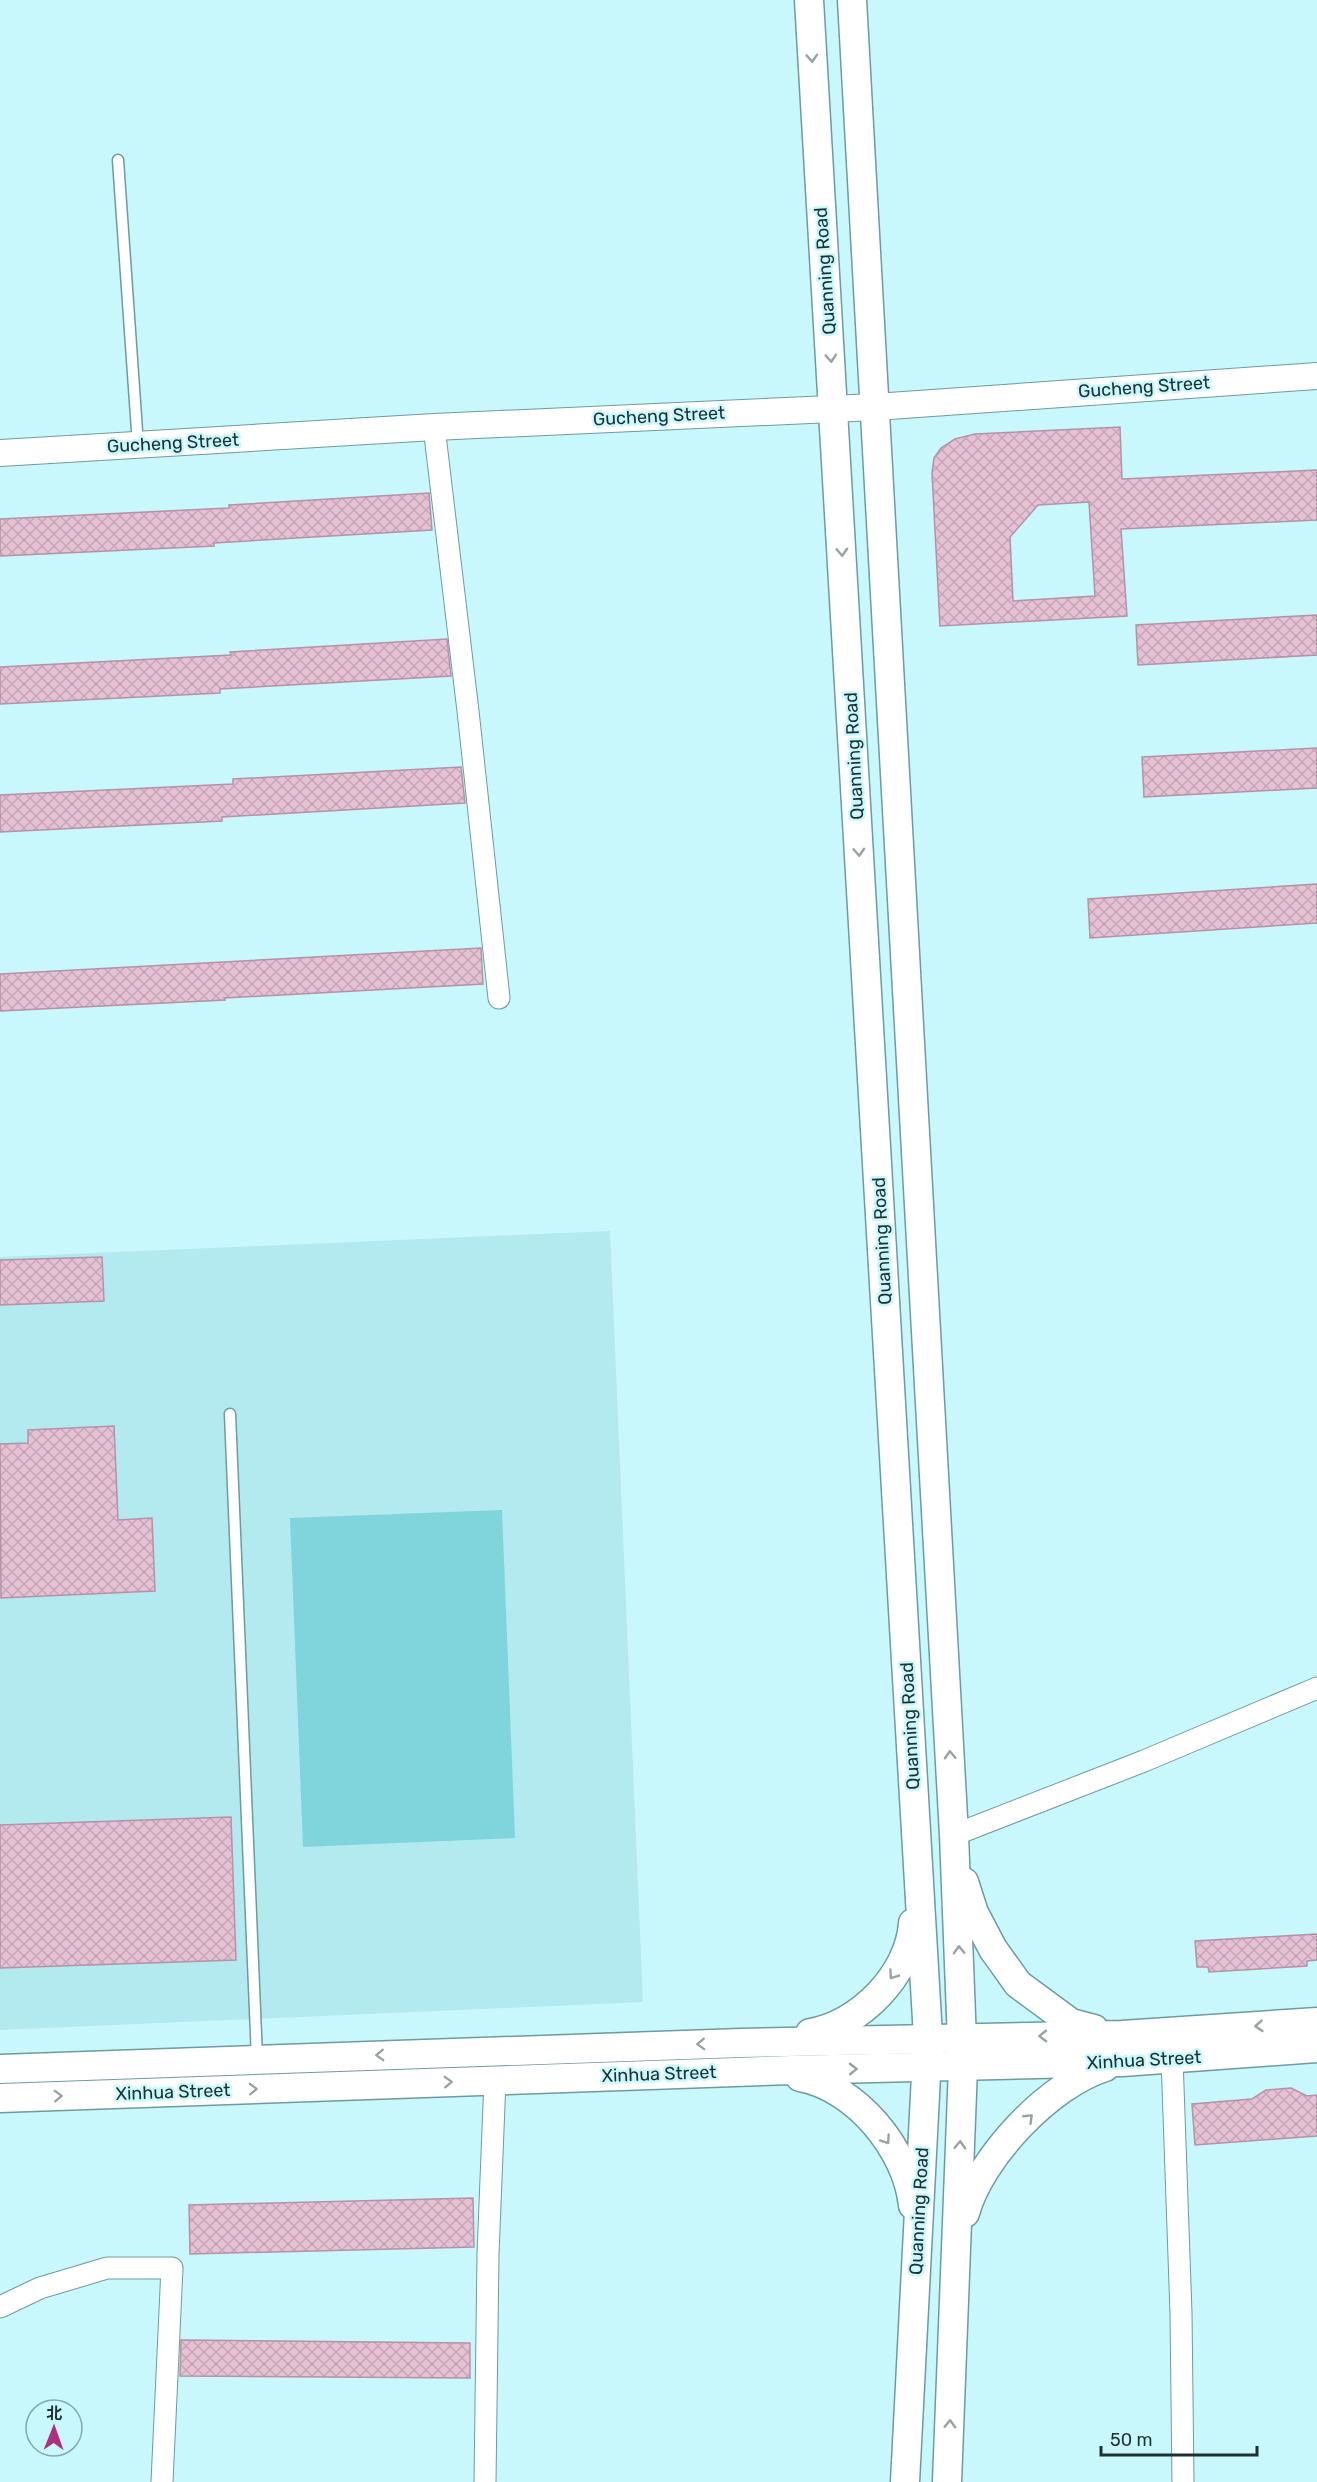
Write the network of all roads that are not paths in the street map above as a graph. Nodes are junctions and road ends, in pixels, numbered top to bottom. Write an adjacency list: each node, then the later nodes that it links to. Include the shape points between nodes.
1 (809, 0): 6 (main road, Quanning Road, one-way to 6)
2 (852, 0): 5 (main road, Quanning Road)
3 (118, 160): 8 (lane)
4 (1317, 376): 5 (street, Gucheng Street)
5 (875, 407): 6 (street, Gucheng Street); 13 (main road, Quanning Road, one-way to 5)
6 (834, 408): 7 (street, Gucheng Street); 14 (main road, Quanning Road, one-way to 14)
7 (434, 427): 8 (street, Gucheng Street); 10 (street)
8 (138, 445): 9 (street, Gucheng Street)
9 (0, 453)
10 (499, 998)
11 (230, 1414): 22 (lane)
12 (1317, 1688): 13 (street)
13 (954, 1846): 17 (main road, Quanning Road, one-way to 13); 20 (main road, via 974,1913 1018,1984 1071,2023)
14 (917, 1858): 16 (main road, Quanning Road); 18 (main road, one-way to 18, via 913,1932 894,1976 876,1996 836,2026)
15 (1317, 2022): 20 (main road, Xinhua Street, one-way to 20)
16 (928, 2037): 17 (main road, Xinhua Street); 18 (main road, Xinhua Street); 24 (main road, Quanning Road)
17 (962, 2037): 20 (main road, Xinhua Street, one-way to 17); 23 (main road, Quanning Road)
18 (741, 2043): 22 (main road, Xinhua Street, one-way to 22)
19 (1317, 2048): 21 (main road, Xinhua Street)
20 (1122, 2049): 21 (main road, Xinhua Street); 23 (main road, Xinhua Street); 30 (main road, one-way to 20, via 965,2210 978,2178 1000,2150 1028,2118 1060,2091)
21 (1172, 2058): 36 (street)
22 (257, 2059): 25 (main road, Xinhua Street)
23 (963, 2067): 24 (main road, Xinhua Street); 30 (main road, Quanning Road, one-way to 23)
24 (927, 2068): 26 (main road, Xinhua Street, one-way to 24); 29 (main road, Quanning Road)
25 (0, 2069)
26 (726, 2072): 27 (main road, Xinhua Street); 29 (main road, one-way to 29, via 802,2077 827,2084 849,2097 889,2144 911,2188)
27 (495, 2080): 28 (main road, Xinhua Street, one-way to 27); 33 (street)
28 (0, 2098)
29 (917, 2249): 34 (main road, Quanning Road)
30 (956, 2259): 35 (main road, Quanning Road, one-way to 30)
31 (0, 2307): 32 (street, via 40,2288 107,2268 172,2268)
32 (162, 2482)
33 (485, 2482)
34 (905, 2482)
35 (947, 2482)
36 (1183, 2482)

